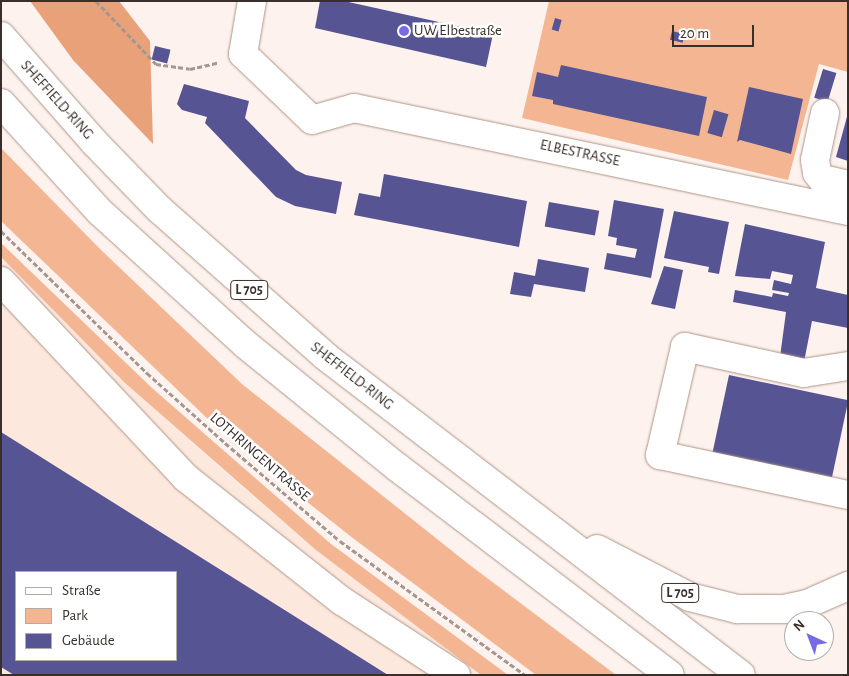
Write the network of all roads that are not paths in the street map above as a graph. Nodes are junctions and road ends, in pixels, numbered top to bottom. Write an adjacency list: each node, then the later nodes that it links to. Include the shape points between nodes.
1 (252, 1): 6 (main road, ELBESTRASSE, via 243,54 312,120 354,108)
2 (1, 36): 10 (main road, SHEFFIELD-RING / L 705, via 94,142 159,209 235,278 325,356)
3 (1, 103): 13 (main road, L 705, via 100,212 244,344 397,467)
4 (825, 113): 5 (main road, via 815,160 817,172 822,179)
5 (848, 185)
6 (848, 212)
7 (1, 281): 12 (main road, via 186,478 342,601)
8 (848, 366): 9 (main road, via 804,373 686,347 660,455)
9 (848, 495)
10 (526, 510): 11 (main road, L 705, via 690,598 713,604 760,611 784,609 807,604); 14 (main road, SHEFFIELD-RING / L 705)
11 (848, 586)
12 (456, 675)
13 (670, 675)
14 (741, 675)

